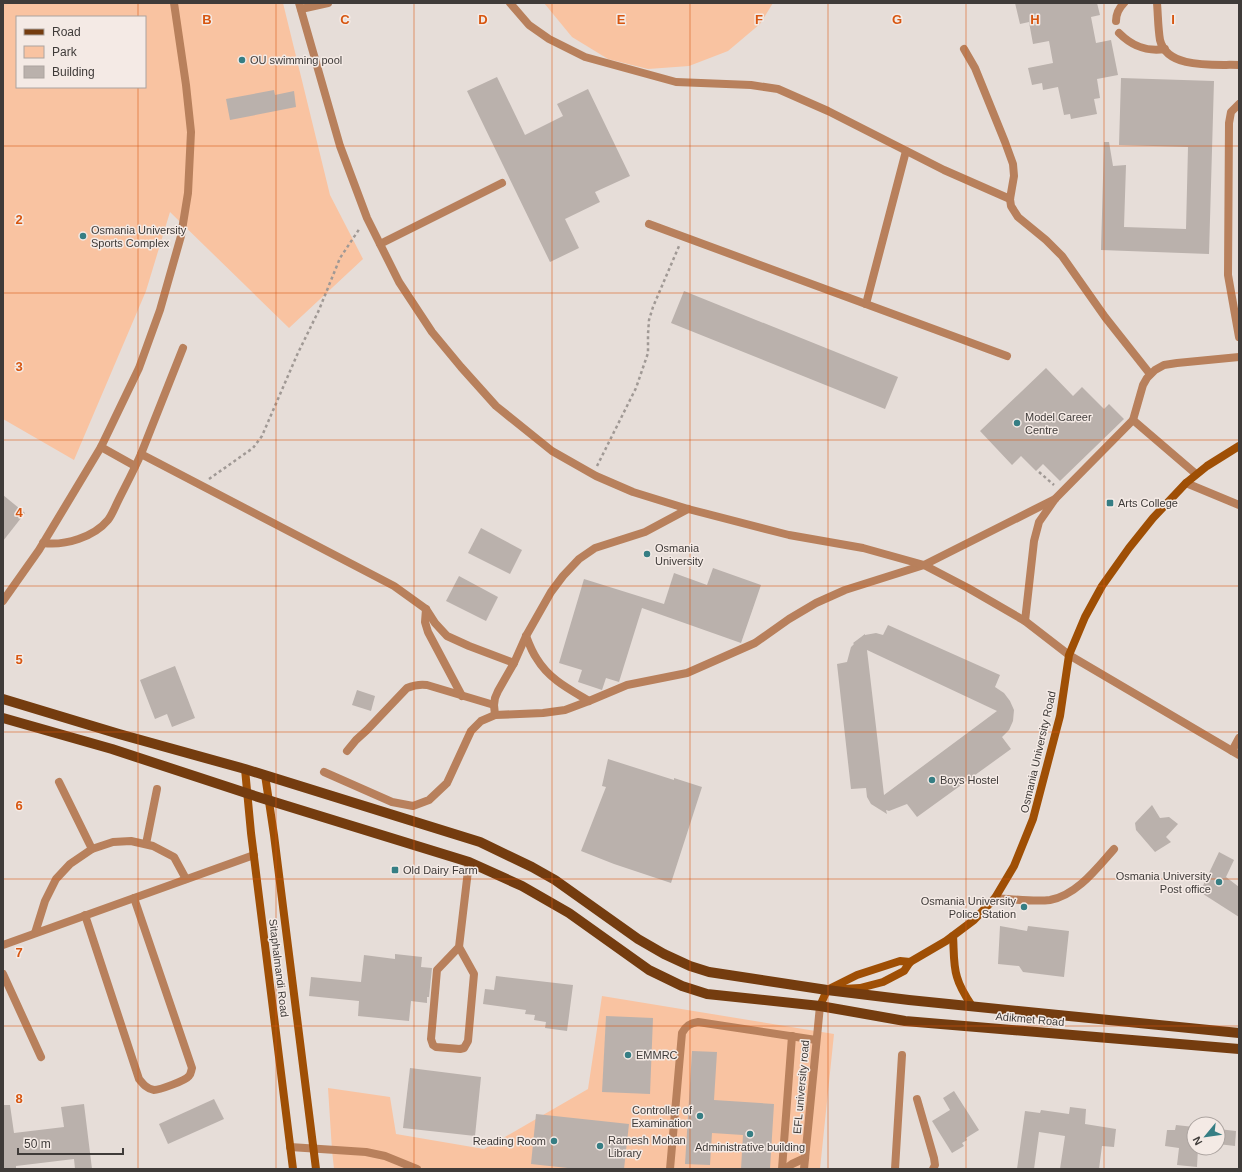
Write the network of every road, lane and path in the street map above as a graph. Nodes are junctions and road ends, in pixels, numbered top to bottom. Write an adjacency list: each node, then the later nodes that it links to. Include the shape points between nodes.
1 (174, 3): 28 (street, via 191,132 188,193 181,236 160,310 139,368)
2 (328, 3): 6 (street)
3 (510, 3): 13 (street, via 529,25 549,39 585,57 676,82 751,85 778,89)
4 (1124, 3): 7 (street, via 1118,10)
5 (1157, 3): 10 (street, via 1160,40)
6 (300, 6): 16 (street, via 340,146)
7 (1116, 21)
8 (1119, 33): 10 (street, via 1144,49)
9 (964, 49): 15 (street, via 975,68 1013,164 1014,176)
10 (1164, 50): 11 (street, via 1192,64)
11 (1239, 65)
12 (1239, 104): 21 (street, via 1231,112 1229,123 1228,275)
13 (906, 151): 15 (street); 20 (street)
14 (502, 183): 19 (street)
15 (1010, 198): 25 (street, via 1011,206 1018,216 1062,256)
16 (367, 218): 19 (street); 35 (path, via 340,258 262,436 253,448)
17 (649, 224): 18 (street)
18 (684, 237): 20 (street); 32 (path, via 653,307 649,320 648,353 636,388)
19 (380, 244): 32 (street, via 399,282 432,332 496,406 552,451)
20 (866, 304): 23 (street)
21 (1239, 337)
22 (183, 348): 29 (street)
23 (1007, 356)
24 (1239, 357): 25 (street, via 1164,365)
25 (1150, 374): 26 (street, via 1143,385)
26 (1133, 420): 33 (street); 36 (street)
27 (1239, 446): 33 (main road, Osmania University Road)
28 (100, 447): 30 (street); 40 (street)
29 (141, 454): 30 (street); 35 (street)
30 (136, 466): 40 (street, via 109,520 97,531 72,541)
31 (1039, 472): 36 (path)
32 (593, 474): 39 (street, via 633,492)
33 (1196, 474): 34 (main road, Osmania University Road)
34 (1186, 483): 38 (street); 46 (main road, Osmania University Road, via 1153,518 1102,586 1085,617)
35 (201, 485): 43 (street, via 394,586)
36 (1062, 492): 37 (street)
37 (1055, 499): 41 (street); 44 (street, via 1036,530)
38 (1239, 505)
39 (688, 509): 41 (street, via 789,535 863,548); 45 (street, via 645,532 595,548 579,559 551,592)
40 (43, 543): 42 (street)
41 (924, 565): 44 (street); 50 (street, via 839,592 789,619 755,643 688,673 627,685)
42 (3, 601)
43 (426, 610): 47 (street, via 447,636); 48 (street, via 428,632)
44 (1025, 621): 46 (street)
45 (526, 636): 47 (street); 50 (street, via 537,659 548,674 561,685)
46 (1069, 656): 56 (street); 71 (main road, Osmania University Road, via 1060,716 1033,820 1014,866)
47 (514, 663): 51 (street, via 498,691)
48 (462, 696): 51 (street); 55 (street, via 427,685 418,684 407,688)
49 (3, 699): 57 (main road, Adikmet Road)
50 (589, 701): 52 (street, via 565,710)
51 (494, 705): 52 (street)
52 (496, 715): 58 (street, via 481,721 471,731 447,784 429,800 413,806 392,802)
53 (3, 718): 62 (main road, Adikmet Road, via 112,749)
54 (1239, 738): 56 (street)
55 (348, 751)
56 (1236, 753)
57 (245, 769): 59 (main road, Adikmet Road); 62 (main road, Sitaphalmandi Road)
58 (324, 772)
59 (264, 776): 63 (main road, Sitaphalmandi Road); 79 (main road, Adikmet Road, via 480,842 549,877 638,939 690,966 709,972)
60 (59, 782): 65 (street)
61 (157, 789): 64 (street)
62 (246, 793): 63 (main road, Adikmet Road); 67 (main road, Sitaphalmandi Road)
63 (268, 800): 68 (main road, Adikmet Road); 90 (main road, Sitaphalmandi Road)
64 (146, 844): 65 (street, via 131,841 113,842); 69 (street, via 174,857)
65 (92, 849): 73 (street, via 70,864 56,879 45,901)
66 (1114, 849): 71 (street, via 1082,884 1066,894 1051,900)
67 (254, 855): 69 (street); 89 (main road, Sitaphalmandi Road)
68 (469, 862): 76 (street); 80 (main road, Adikmet Road, via 522,886 569,913 649,970 682,986 707,994)
69 (186, 879): 70 (street)
70 (134, 898): 72 (street); 72 (street, via 192,1068 186,1079 158,1090 149,1088 139,1078)
71 (995, 898): 74 (main road, Osmania University Road)
72 (85, 915): 73 (street)
73 (35, 933): 75 (street)
74 (954, 936): 77 (main road, Osmania University Road); 81 (main road, via 956,976)
75 (3, 945)
76 (459, 947): 76 (street, via 474,974 468,1041 464,1048 460,1049 433,1045 431,1039 437,970)
77 (910, 962): 79 (main road, via 900,961 857,975); 79 (main road, Osmania University Road, via 904,971 882,982 860,988)
78 (3, 974): 87 (street)
79 (827, 990): 80 (main road); 81 (main road, Adikmet Road)
80 (820, 1006): 84 (street, EFL university road); 85 (main road, Adikmet Road, via 905,1021)
81 (972, 1006): 82 (main road, Adikmet Road)
82 (1239, 1033)
83 (792, 1036): 84 (street); 95 (street, via 698,1022 688,1025 682,1033); 96 (street)
84 (816, 1040): 91 (street, EFL university road)
85 (1239, 1049)
86 (902, 1055): 99 (street)
87 (41, 1057)
88 (917, 1099): 100 (street, via 934,1158)
89 (290, 1147): 90 (street); 92 (main road, Sitaphalmandi Road)
90 (314, 1149): 93 (main road, Sitaphalmandi Road); 94 (street, via 366,1152 385,1156)
91 (805, 1158): 97 (street); 98 (street, EFL university road)
92 (293, 1169)
93 (316, 1169)
94 (417, 1169)
95 (670, 1169)
96 (782, 1169)
97 (785, 1169)
98 (804, 1169)
99 (895, 1169)
100 (933, 1169)

